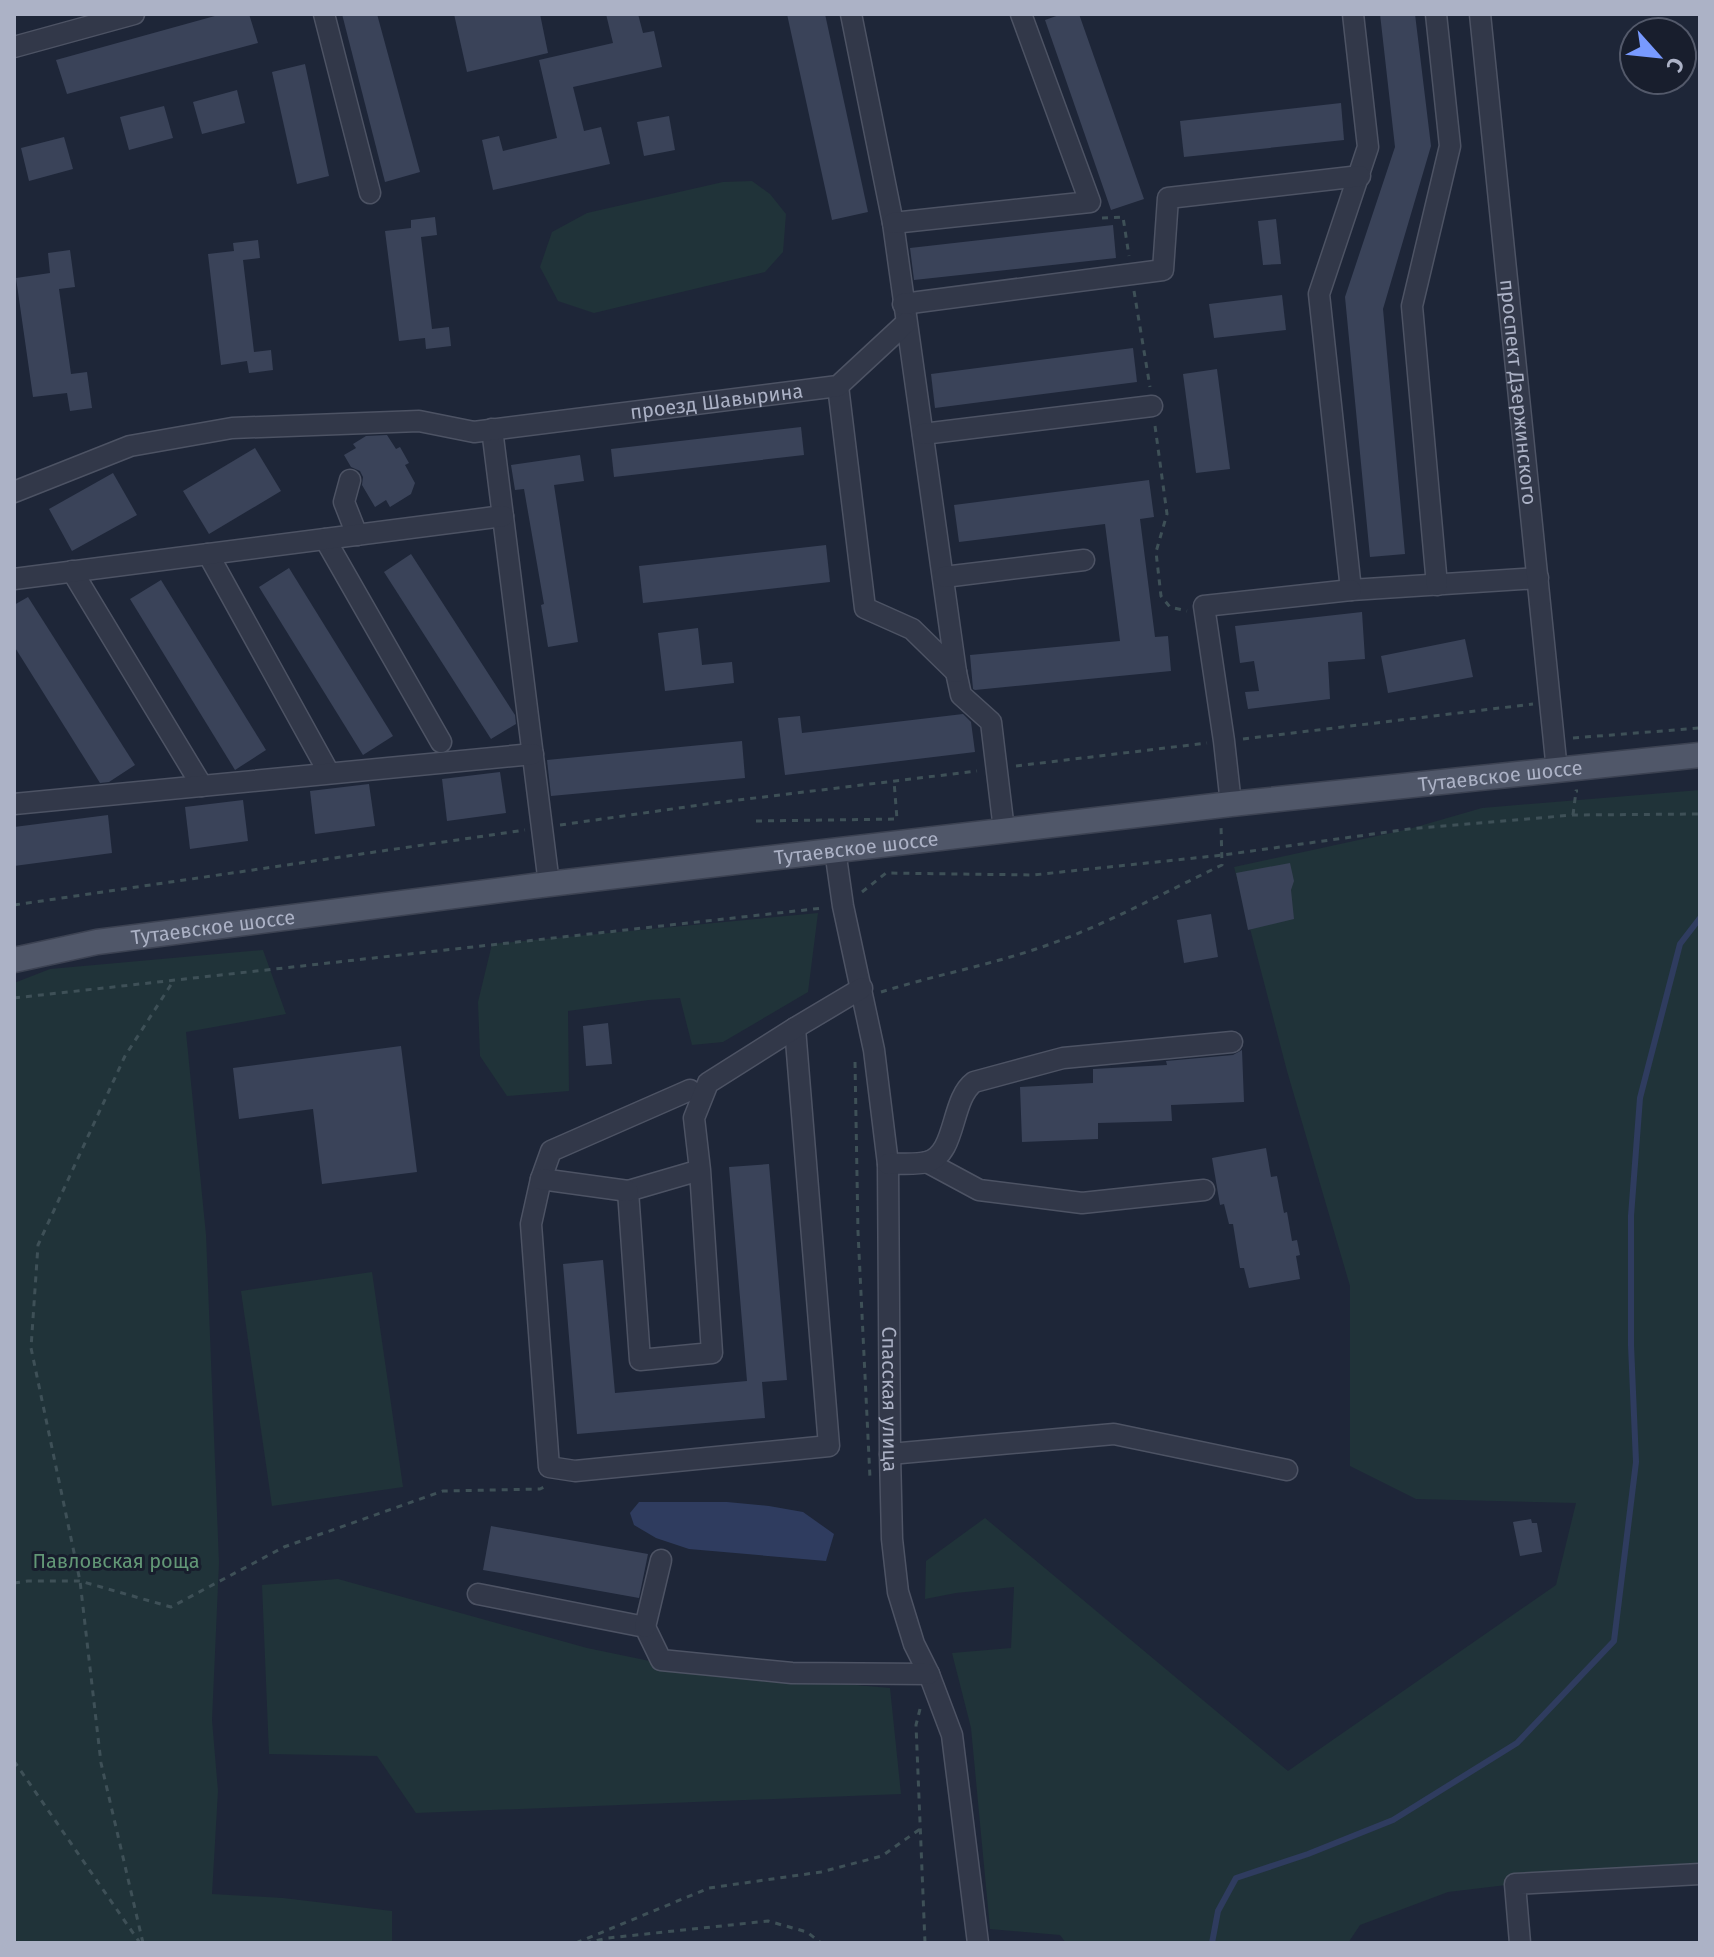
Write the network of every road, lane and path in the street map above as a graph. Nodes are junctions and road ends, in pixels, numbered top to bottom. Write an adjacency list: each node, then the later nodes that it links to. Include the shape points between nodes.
1 (134, 14): 8 (street)
2 (324, 14): 10 (street)
3 (851, 14): 11 (street)
4 (1021, 14): 11 (street, via 1090,202)
5 (1353, 14): 9 (street, via 1368,147)
6 (1436, 14): 28 (street, via 1450,146 1412,306)
7 (1480, 14): 26 (street, проспект Дзержинского)
8 (14, 47)
9 (1360, 176): 12 (street, via 1168,198 1163,270); 29 (street, via 1319,294)
10 (370, 193)
11 (893, 223): 12 (street)
12 (905, 314): 13 (street); 16 (street)
13 (838, 386): 15 (street, проезд Шавырина); 30 (street, via 865,608 912,629)
14 (1152, 406): 16 (street)
15 (492, 429): 18 (street, проезд Шавырина, via 474,432 419,421 232,428 130,446); 19 (street)
16 (923, 434): 25 (street)
17 (350, 480): 20 (street, via 344,502)
18 (14, 492)
19 (503, 516): 20 (street); 36 (street)
20 (357, 535): 21 (street)
21 (325, 539): 22 (street); 35 (street)
22 (208, 554): 24 (street); 40 (street)
23 (1084, 560): 25 (street)
24 (72, 571): 27 (street); 42 (street)
25 (944, 577): 30 (street)
26 (1538, 578): 28 (street); 31 (street, проспект Дзержинского)
27 (14, 579)
28 (1437, 585): 29 (street)
29 (1351, 590): 34 (street, via 1204,606)
30 (956, 672): 38 (street, via 961,695 991,722)
31 (1550, 702): 34 (path); 39 (street, проспект Дзержинского)
32 (1700, 728): 33 (path)
33 (1570, 738)
34 (1224, 741): 38 (path); 44 (street)
35 (441, 742)
36 (533, 754): 40 (street); 47 (street)
37 (1700, 755): 39 (main road, Тутаевское шоссе)
38 (997, 768): 41 (path); 48 (street)
39 (1557, 771): 44 (main road, Тутаевское шоссе)
40 (329, 773): 42 (street)
41 (894, 781): 46 (path, via 897,819); 47 (path)
42 (202, 786): 43 (street)
43 (14, 804)
44 (1231, 804): 48 (main road, Тутаевское шоссе)
45 (1700, 814): 52 (path, via 1573,815 1409,829 1033,875 886,873)
46 (756, 821)
47 (542, 828): 50 (street); 51 (path)
48 (1004, 830): 49 (main road, Тутаевское шоссе)
49 (835, 850): 50 (main road, Тутаевское шоссе); 52 (street, Спасская улица)
50 (549, 884): 53 (main road, Тутаевское шоссе, via 97,942)
51 (14, 905)
52 (843, 906): 54 (path); 55 (street, Спасская улица)
53 (14, 960)
54 (174, 980): 56 (path); 70 (path, via 125,1056 38,1245 31,1348)
55 (862, 988): 57 (street); 61 (street, Спасская улица)
56 (14, 998)
57 (795, 1028): 62 (street, via 708,1083 694,1118); 68 (street, via 829,1446)
58 (1232, 1042): 60 (street, via 1063,1058 974,1082 960,1100 944,1148)
59 (690, 1090): 63 (street, via 551,1151)
60 (927, 1162): 61 (street); 64 (street, via 979,1190 1082,1203)
61 (888, 1164): 66 (street, Спасская улица)
62 (700, 1170): 65 (street); 65 (street, via 712,1353 640,1360)
63 (541, 1179): 65 (street); 68 (street, via 531,1224 549,1467)
64 (1204, 1190)
65 (628, 1191)
66 (890, 1454): 67 (street, via 1114,1434); 74 (street, Спасская улица, via 898,1592)
67 (1287, 1470)
68 (575, 1471): 70 (path, via 540,1489 443,1491 284,1547 171,1607)
69 (661, 1560): 73 (street)
70 (80, 1581): 71 (path); 78 (path, via 101,1763)
71 (14, 1583)
72 (478, 1594): 73 (street)
73 (645, 1627): 74 (street, via 661,1660 792,1673)
74 (929, 1674): 76 (path, via 916,1725); 83 (street, Спасская улица, via 952,1735)
75 (14, 1761): 78 (path)
76 (920, 1829): 79 (path, via 882,1856 821,1872 709,1888); 82 (path)
77 (1700, 1874): 84 (street, via 1515,1884)
78 (141, 1943)
79 (576, 1943)
80 (585, 1943): 81 (path, via 768,1921 807,1932)
81 (821, 1943)
82 (925, 1943)
83 (978, 1943)
84 (1520, 1943)

